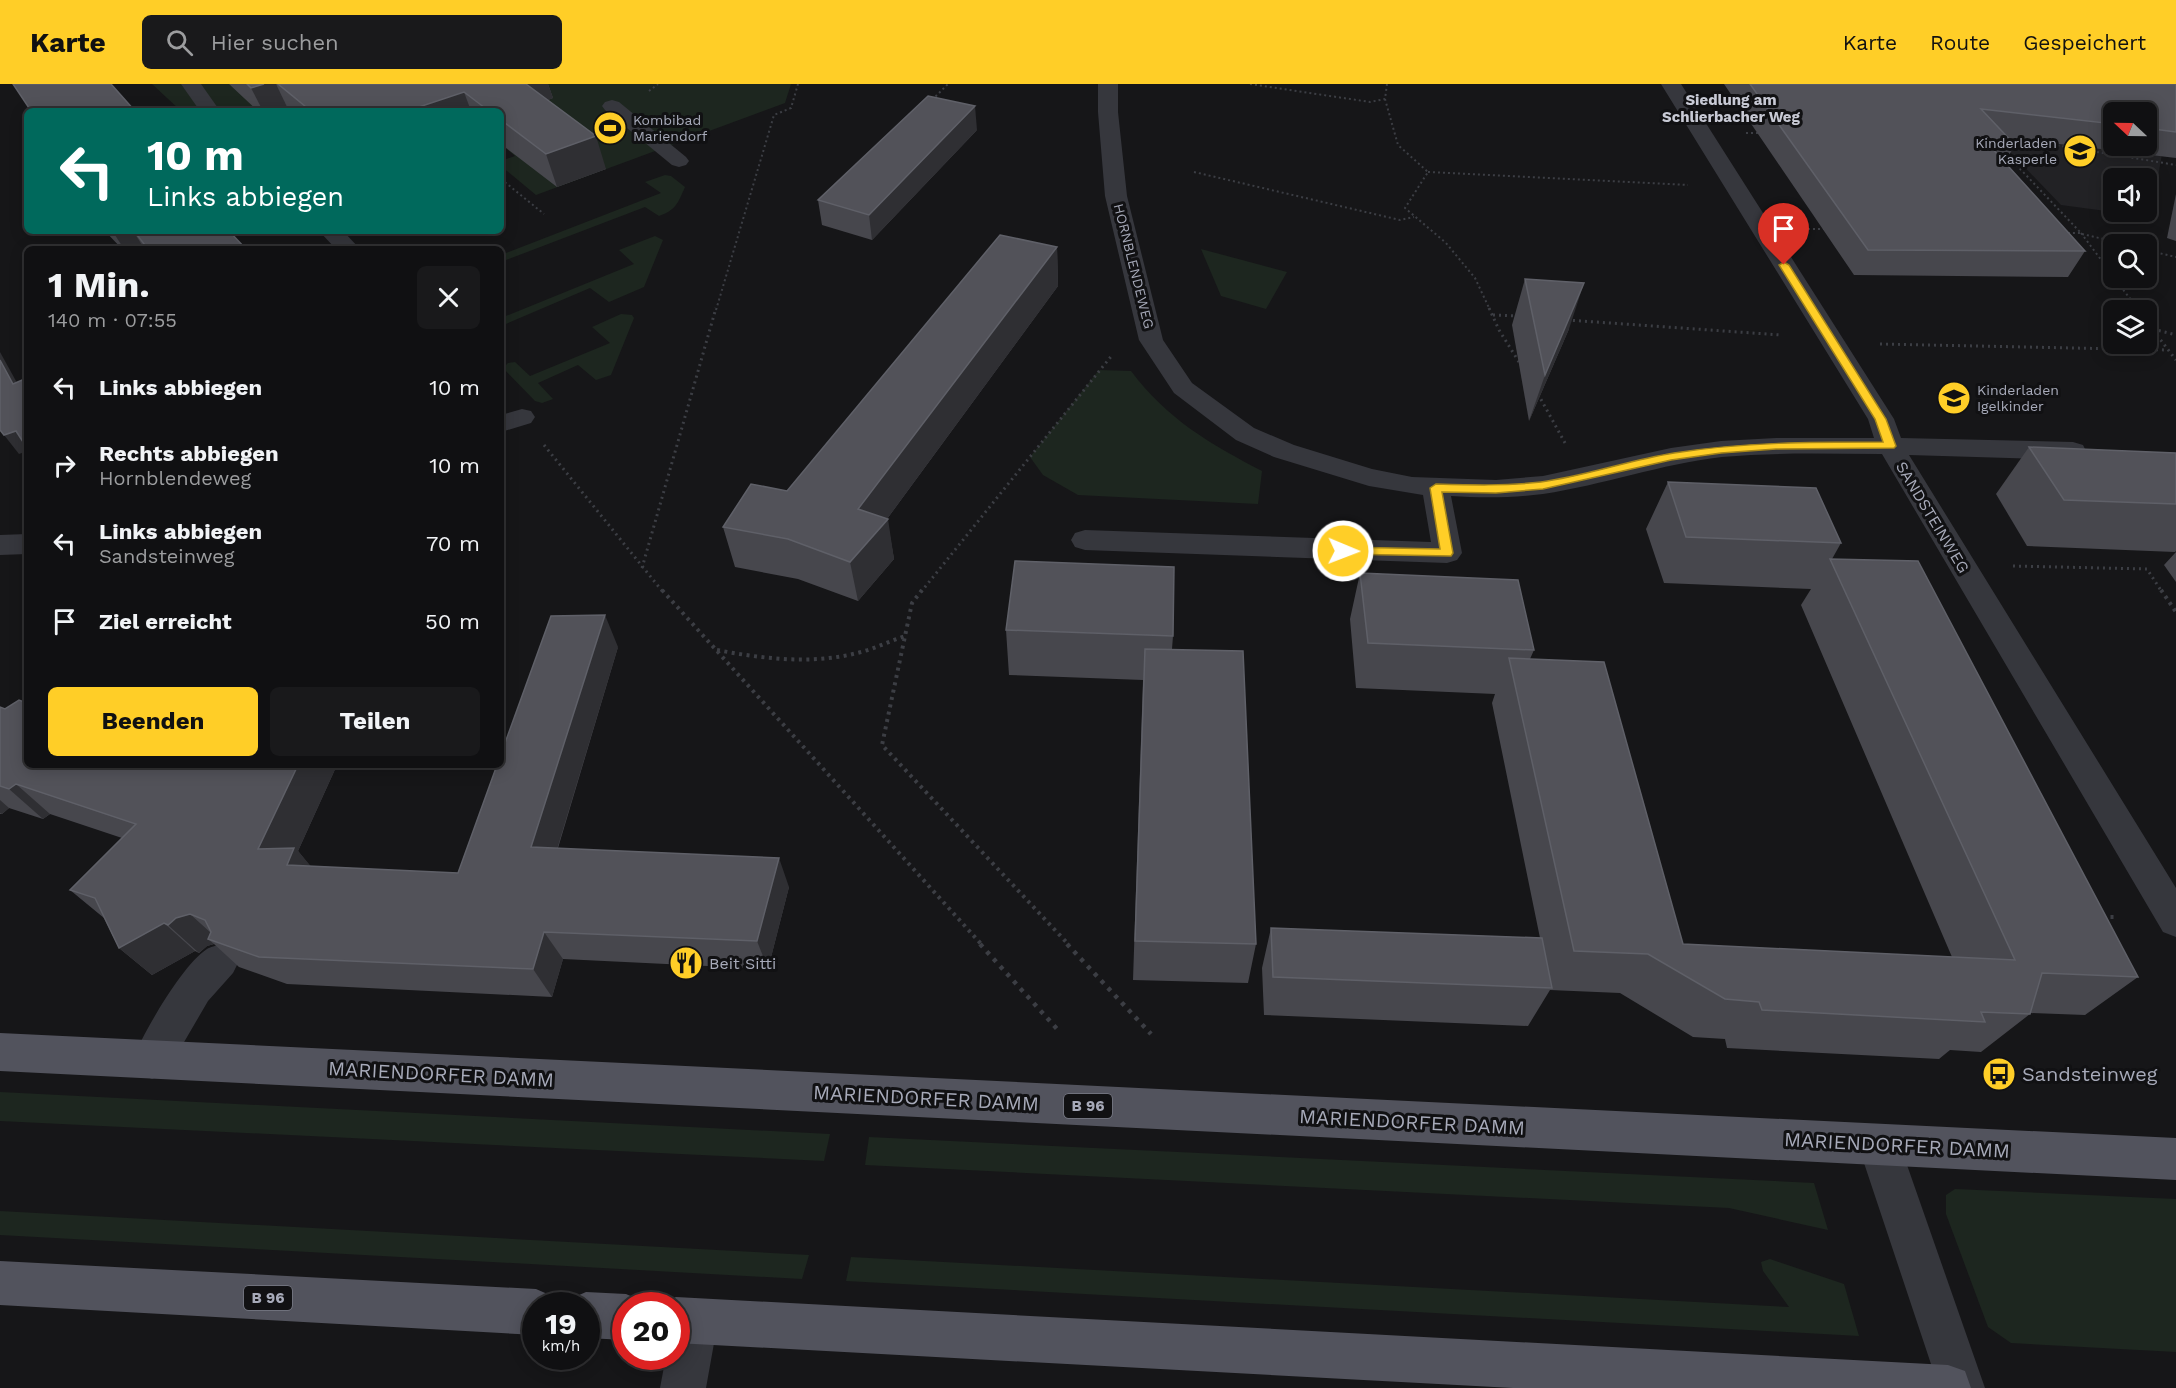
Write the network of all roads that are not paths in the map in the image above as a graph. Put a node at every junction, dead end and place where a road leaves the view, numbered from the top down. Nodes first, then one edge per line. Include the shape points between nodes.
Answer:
1 (191, 84) edge
2 (1108, 84) edge
3 (1671, 84) edge
4 (612, 106) dead end
5 (208, 108) edge
6 (679, 161) dead end
7 (333, 234) edge
8 (346, 246) edge
9 (1890, 446) junction
10 (2100, 453) edge
11 (1436, 488) junction
12 (1085, 540) dead end
13 (24, 544) edge
14 (0, 545) edge
15 (2176, 921) edge
16 (220, 960) edge
17 (0, 1052) edge
18 (152, 1060) junction
19 (1879, 1144) junction
20 (2176, 1159) edge
21 (0, 1283) edge
22 (522, 1311) edge
23 (690, 1320) edge
24 (684, 1370) edge
25 (683, 1388) edge
26 (1948, 1388) edge
27 (1962, 1388) edge

1 - 5 street
2 - 11 street, HORNBLENDEWEG via 1116,196 1152,340 1183,388 1245,434 1284,451 1369,477
3 - 9 street, SANDSTEINWEG via 1881,419
4 - 6 street
7 - 8 street
9 - 10 street, HORNBLENDEWEG
9 - 11 street, HORNBLENDEWEG via 1721,450 1543,485
9 - 15 street, SANDSTEINWEG
11 - 12 street via 1447,553
13 - 14 street
16 - 18 street via 194,989
17 - 18 main road, MARIENDORFER DAMM / B 96
18 - 19 main road, MARIENDORFER DAMM / B 96
19 - 20 main road, MARIENDORFER DAMM / B 96
19 - 27 street
21 - 22 main road, B 96
23 - 26 main road
24 - 25 street

